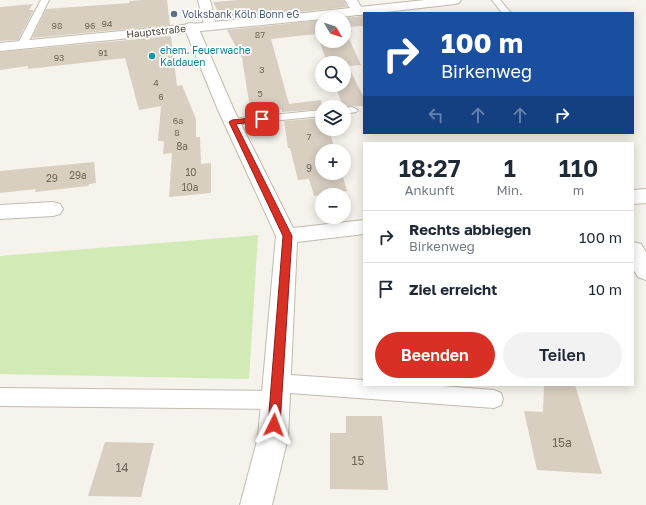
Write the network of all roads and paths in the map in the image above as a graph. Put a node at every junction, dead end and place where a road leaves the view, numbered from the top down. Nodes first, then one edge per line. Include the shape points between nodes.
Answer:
1 (45, 0) edge
2 (204, 0) edge
3 (351, 0) edge
4 (455, 0) edge
5 (496, 0) edge
6 (358, 12) junction
7 (506, 12) edge
8 (200, 26) junction
9 (22, 45) junction
10 (0, 47) edge
11 (315, 114) edge
12 (232, 122) junction
13 (646, 196) edge
14 (634, 197) edge
15 (53, 209) dead end
16 (0, 212) edge
17 (363, 227) edge
18 (287, 236) junction
19 (634, 252) edge
20 (646, 271) edge
21 (276, 392) junction
22 (0, 397) edge
23 (494, 399) dead end
24 (256, 505) edge

1 - 9 lane
2 - 8 street
3 - 6 street
4 - 6 street, Hauptstraße
5 - 7 lane
6 - 8 street, Hauptstraße
8 - 9 street, Hauptstraße
8 - 12 street
9 - 10 street, Hauptstraße
11 - 12 lane
12 - 18 street
13 - 14 street
15 - 16 street
17 - 18 street
18 - 21 street
19 - 20 street
21 - 22 lane via 233,401
21 - 23 lane via 395,390
21 - 24 street via 273,437

